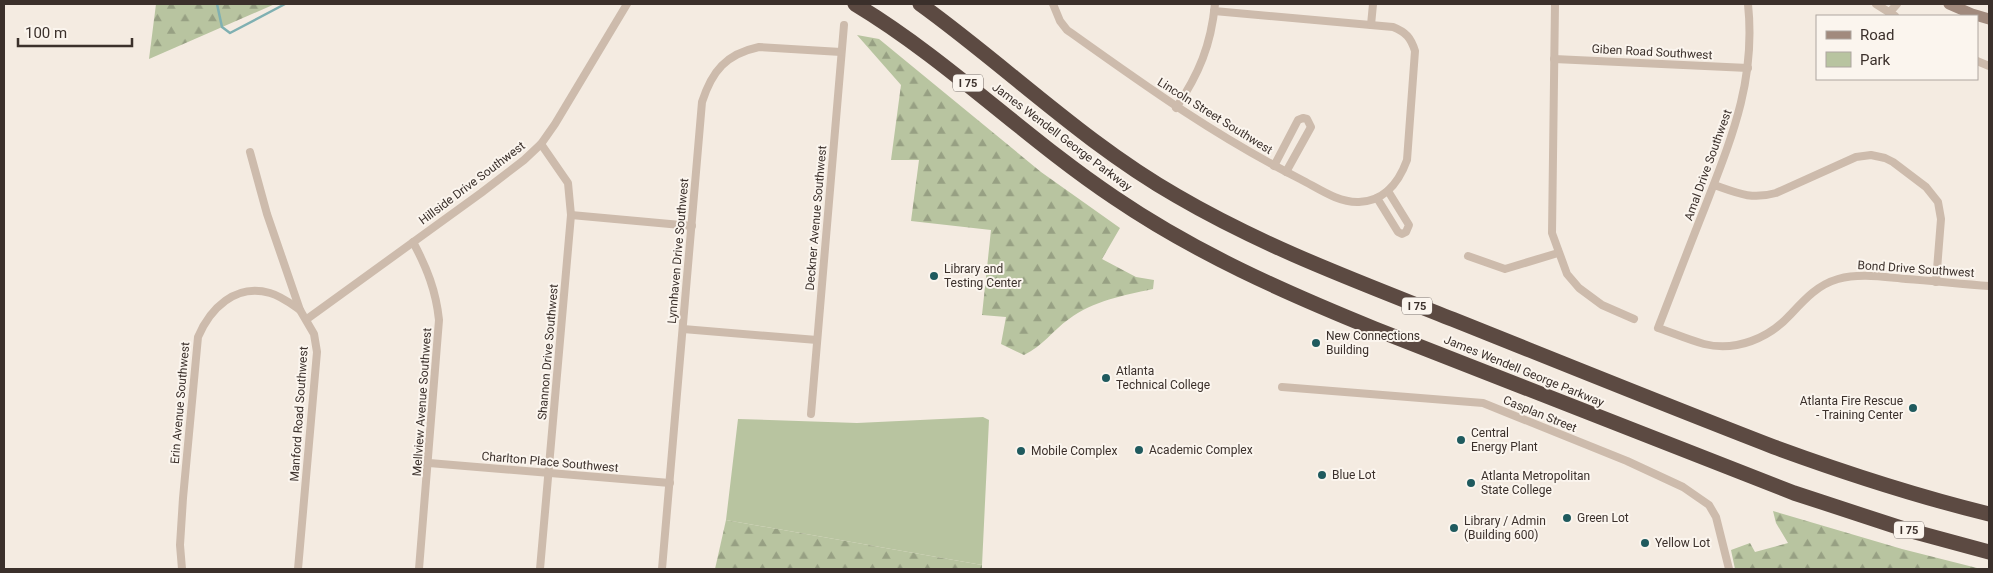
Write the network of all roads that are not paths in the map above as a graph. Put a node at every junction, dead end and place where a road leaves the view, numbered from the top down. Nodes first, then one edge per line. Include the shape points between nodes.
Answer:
1 (627, 4) edge
2 (855, 4) edge
3 (920, 4) edge
4 (1053, 4) edge
5 (1373, 4) edge
6 (1555, 4) edge
7 (1748, 4) edge
8 (1876, 4) edge
9 (1897, 4) edge
10 (1949, 4) edge
11 (1215, 7) edge
12 (1892, 14) edge
13 (1975, 15) edge
14 (844, 25) dead end
15 (1372, 25) junction
16 (841, 52) junction
17 (1554, 59) junction
18 (1748, 68) junction
19 (1176, 108) junction
20 (541, 144) junction
21 (250, 152) dead end
22 (1274, 166) junction
23 (1286, 172) junction
24 (1714, 185) junction
25 (1388, 191) junction
26 (1377, 198) junction
27 (571, 215) junction
28 (692, 226) junction
29 (413, 242) junction
30 (1558, 252) junction
31 (1468, 256) dead end
32 (1936, 282) junction
33 (1989, 286) edge
34 (300, 310) junction
35 (307, 319) junction
36 (1634, 320) dead end
37 (1658, 328) joint
38 (683, 329) junction
39 (817, 340) junction
40 (1282, 387) dead end
41 (811, 414) dead end
42 (429, 463) junction
43 (549, 473) junction
44 (670, 483) junction
45 (1989, 513) edge
46 (1989, 552) edge
47 (182, 569) edge
48 (298, 569) edge
49 (419, 569) edge
50 (540, 569) edge
51 (662, 569) edge
52 (1729, 569) edge

1 - 20 street, Hillside Drive Southwest
2 - 46 highway, James Wendell George Parkway / I 75 via 910,40 1108,194 1231,266 1366,325 1794,493 1904,529
3 - 45 highway, James Wendell George Parkway / I 75 via 1085,134 1175,195 1245,234 1774,447 1843,472
4 - 19 street, Lincoln Street Southwest via 1067,30
5 - 15 street
6 - 17 street
7 - 18 street, Amal Drive Southwest
8 - 12 street
9 - 12 street
10 - 13 main road
11 - 15 street
11 - 19 street via 1202,65
14 - 16 street, Deckner Avenue Southwest
15 - 25 street via 1402,30 1411,39 1415,51 1407,160 1401,176
16 - 28 street, Lynnhaven Drive Southwest via 759,46 736,54 717,70 702,102
16 - 39 street, Deckner Avenue Southwest
17 - 18 street, Giben Road Southwest
17 - 30 street via 1552,232
18 - 24 street, Amal Drive Southwest via 1738,120
19 - 22 street, Lincoln Street Southwest
20 - 27 street, Shannon Drive Southwest via 568,183
20 - 29 street, Hillside Drive Southwest
21 - 34 street, Manford Road Southwest
22 - 23 street, Lincoln Street Southwest
22 - 23 street via 1298,120 1308,119 1311,127
23 - 26 street, Lincoln Street Southwest via 1342,200 1359,202
24 - 32 street via 1744,196 1764,196 1856,157 1871,155 1885,158 1926,187 1938,202 1941,219
24 - 37 street, Amal Drive Southwest
25 - 26 street, Lincoln Street Southwest
25 - 26 street via 1409,225 1406,232 1398,232
27 - 28 street
27 - 43 street, Shannon Drive Southwest
28 - 38 street, Lynnhaven Drive Southwest
29 - 35 street, Hillside Drive Southwest
29 - 42 street, Mellview Avenue Southwest via 427,268 439,320
30 - 31 street via 1504,269
30 - 36 street via 1566,274 1579,288 1602,305
32 - 33 street, Bond Drive Southwest
32 - 37 street, Bond Drive Southwest via 1863,275 1836,279 1810,294 1772,331 1738,345 1705,344
34 - 35 street, Manford Road Southwest
34 - 47 street, Erin Avenue Southwest via 284,299 257,291 228,299 205,321 198,337 183,498
35 - 48 street, Manford Road Southwest via 317,352
38 - 39 street
38 - 44 street, Lynnhaven Drive Southwest
39 - 41 street, Deckner Avenue Southwest
40 - 52 street, Casplan Street via 1483,404 1553,431 1669,479 1704,501 1716,517
42 - 43 street, Charlton Place Southwest
42 - 49 street, Mellview Avenue Southwest
43 - 44 street, Charlton Place Southwest
43 - 50 street, Shannon Drive Southwest
44 - 51 street, Lynnhaven Drive Southwest

